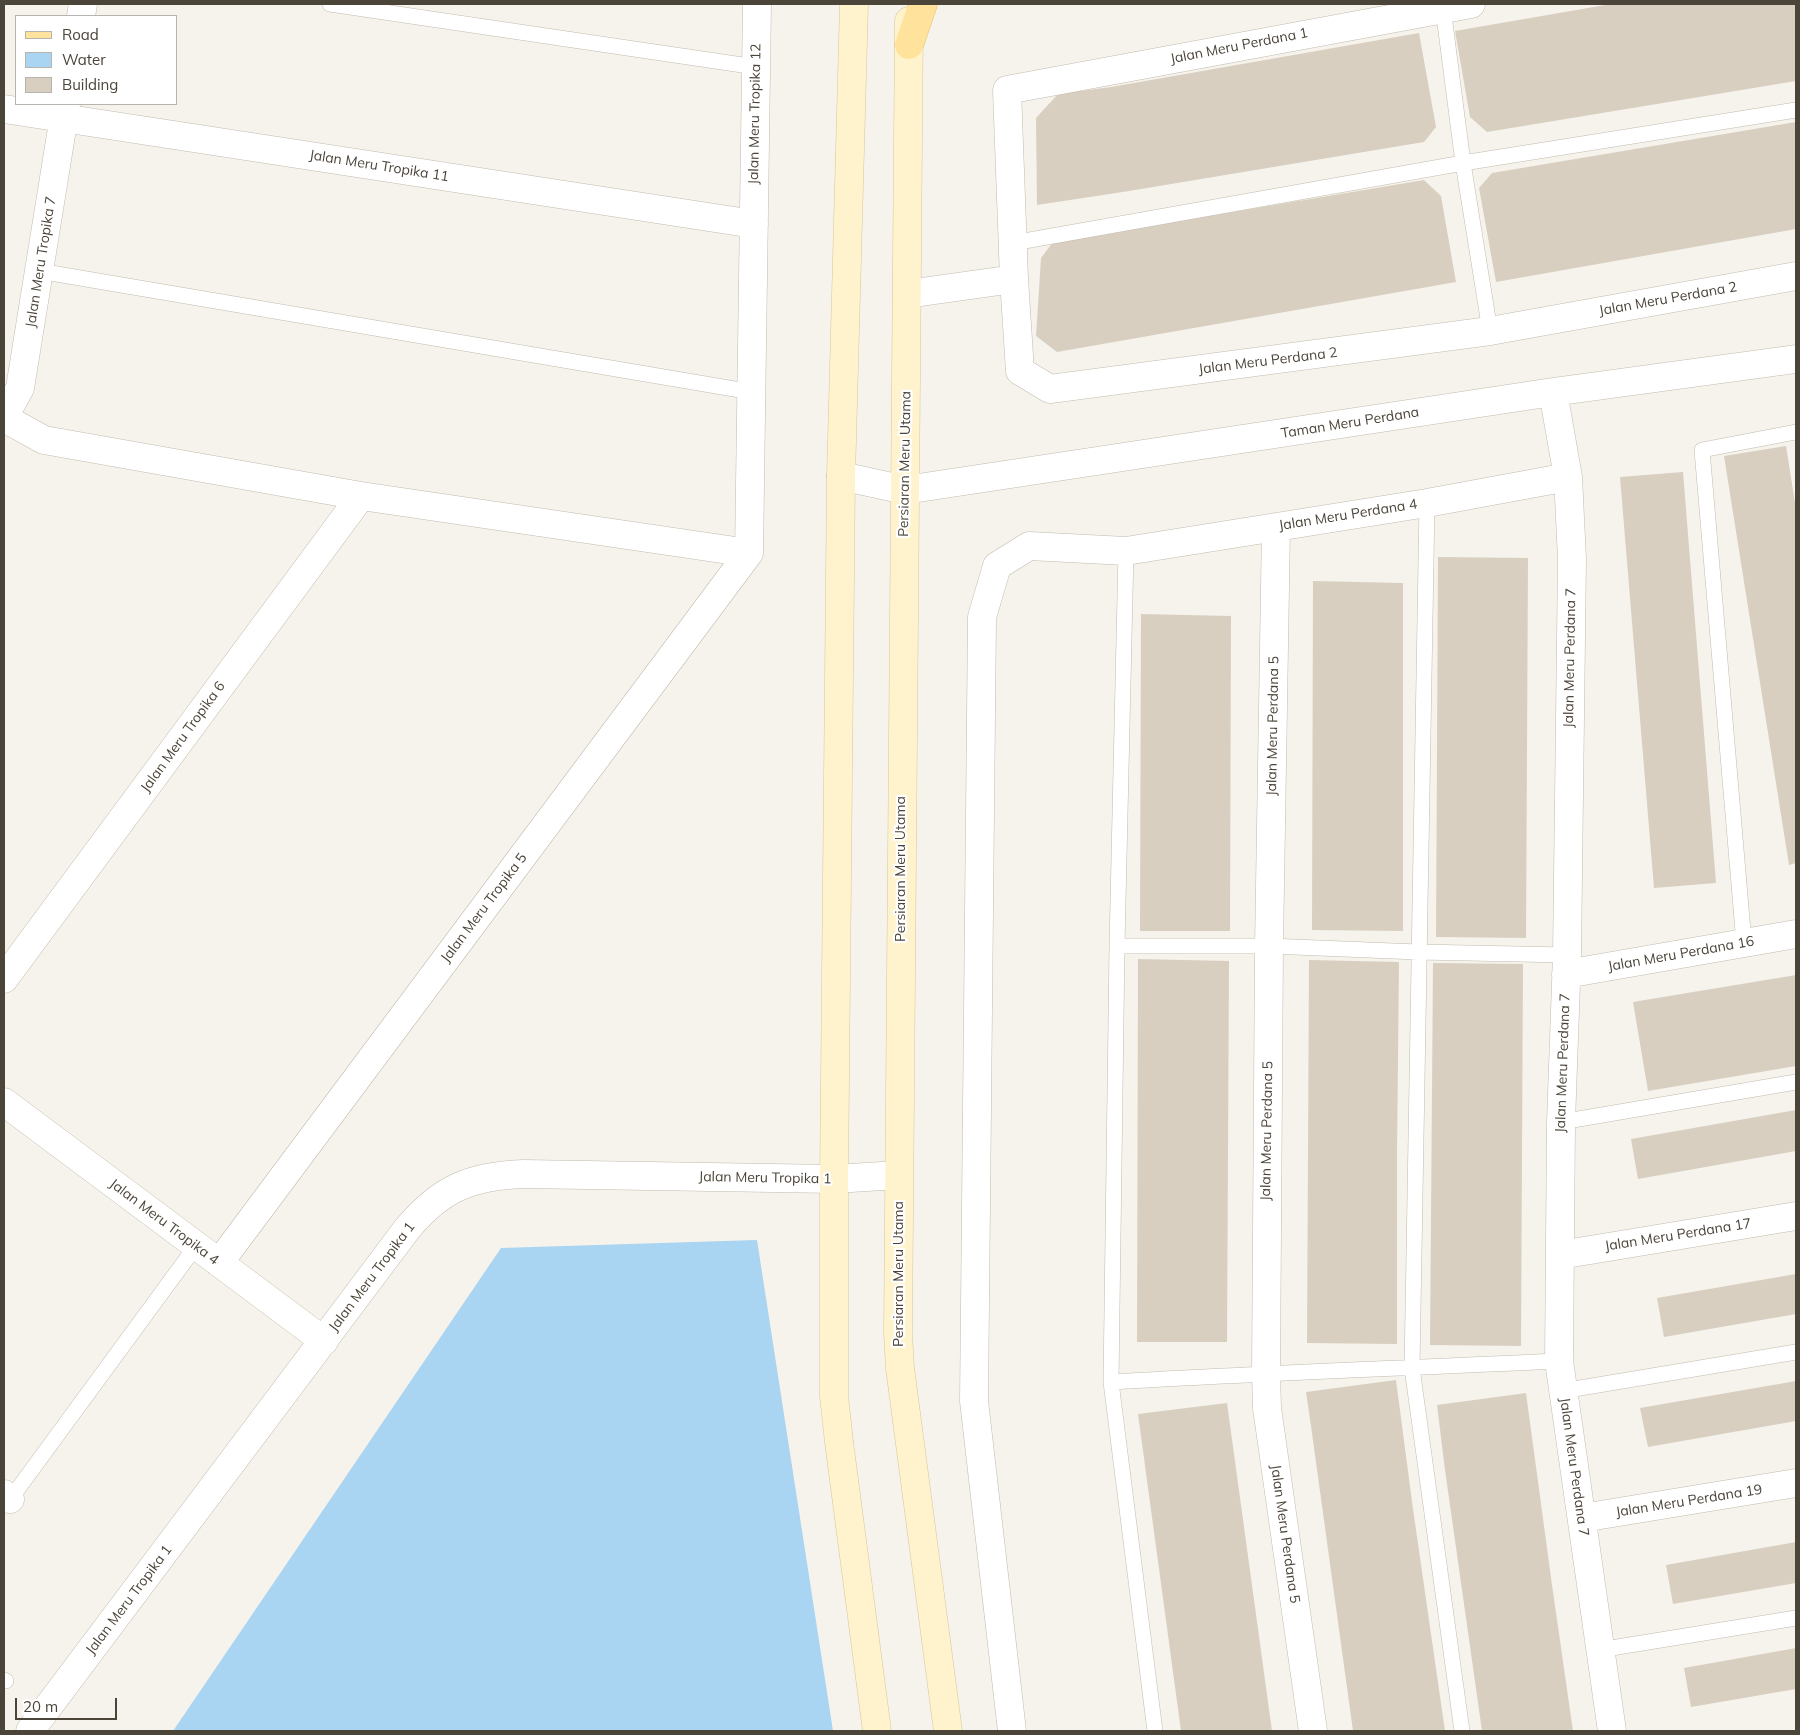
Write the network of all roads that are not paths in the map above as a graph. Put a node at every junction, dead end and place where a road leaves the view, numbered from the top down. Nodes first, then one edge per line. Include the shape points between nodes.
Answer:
1 (330, 4) edge
2 (757, 4) edge
3 (854, 4) edge
4 (909, 4) edge
5 (923, 4) edge
6 (1471, 4) edge
7 (1443, 8) junction
8 (909, 45) junction
9 (756, 67) junction
10 (1007, 90) joint
11 (4, 109) edge
12 (1796, 110) edge
13 (65, 111) edge
14 (1463, 162) junction
15 (754, 224) junction
16 (1013, 243) junction
17 (39, 271) junction
18 (1796, 276) edge
19 (1014, 279) junction
20 (907, 294) junction
21 (1490, 332) junction
22 (1796, 359) edge
23 (752, 392) junction
24 (1553, 392) junction
25 (4, 417) edge
26 (1796, 432) edge
27 (841, 476) junction
28 (1568, 477) junction
29 (905, 490) junction
30 (362, 496) junction
31 (1426, 503) junction
32 (1276, 527) junction
33 (1126, 551) junction
34 (749, 553) junction
35 (1796, 934) edge
36 (1744, 943) junction
37 (1117, 946) junction
38 (1269, 946) junction
39 (1418, 952) junction
40 (1566, 964) junction
41 (4, 979) edge
42 (1796, 1082) edge
43 (4, 1102) edge
44 (1561, 1122) junction
45 (899, 1175) junction
46 (834, 1179) junction
47 (1796, 1216) edge
48 (196, 1246) junction
49 (1560, 1255) junction
50 (219, 1263) junction
51 (324, 1341) junction
52 (1796, 1352) edge
53 (1559, 1361) junction
54 (1412, 1368) junction
55 (1266, 1373) junction
56 (1111, 1382) junction
57 (1562, 1391) junction
58 (1796, 1483) edge
59 (6, 1500) edge
60 (1582, 1518) junction
61 (1796, 1618) edge
62 (1599, 1650) junction
63 (30, 1731) edge
64 (877, 1731) edge
65 (948, 1731) edge
66 (1012, 1731) edge
67 (1155, 1731) edge
68 (1313, 1731) edge
69 (1462, 1731) edge
70 (1612, 1731) edge

1 - 9 lane
2 - 9 street, Jalan Meru Tropika 12
3 - 27 main road
4 - 8 main road, Persiaran Meru Utama
5 - 8 main road
6 - 7 street, Jalan Meru Perdana 1
7 - 10 street, Jalan Meru Perdana 1
7 - 14 lane
8 - 20 main road, Persiaran Meru Utama
9 - 15 street, Jalan Meru Tropika 12
10 - 16 street, Jalan Meru Perdana 2
11 - 13 street, Jalan Meru Tropika 11
12 - 14 lane
13 - 15 street, Jalan Meru Tropika 11
13 - 17 street, Jalan Meru Tropika 7
14 - 16 lane
14 - 21 lane
15 - 23 street, Jalan Meru Tropika 12
16 - 19 street, Jalan Meru Perdana 2
17 - 23 lane
17 - 25 street, Jalan Meru Tropika 7 via 20,388
18 - 21 street, Jalan Meru Perdana 2
19 - 20 street
19 - 21 street, Jalan Meru Perdana 2 via 1020,371 1050,389
20 - 29 main road, Persiaran Meru Utama
22 - 24 street, Taman Meru Perdana
23 - 34 street, Jalan Meru Tropika 12
24 - 28 street, Jalan Meru Perdana 7
24 - 29 street, Taman Meru Perdana
25 - 30 street via 44,440
26 - 36 lane via 1702,450
27 - 29 street
27 - 46 main road
28 - 31 street, Jalan Meru Perdana 4
28 - 40 street, Jalan Meru Perdana 7 via 1572,559
29 - 45 main road, Persiaran Meru Utama
30 - 34 street
30 - 41 street, Jalan Meru Tropika 6
31 - 32 street, Jalan Meru Perdana 4
31 - 39 lane
32 - 33 street, Jalan Meru Perdana 4
32 - 38 street, Jalan Meru Perdana 5
33 - 37 lane
33 - 66 street, Jalan Meru Perdana 4 via 1029,546 997,566 982,617 974,1401
34 - 50 street, Jalan Meru Tropika 5
35 - 36 street, Jalan Meru Perdana 16
36 - 40 street, Jalan Meru Perdana 16
37 - 38 lane
37 - 56 lane
38 - 39 lane
38 - 55 street, Jalan Meru Perdana 5
39 - 40 lane
39 - 54 lane
40 - 44 street, Jalan Meru Perdana 7
42 - 44 lane
43 - 48 street, Jalan Meru Tropika 4
44 - 49 street, Jalan Meru Perdana 7
45 - 46 street, Jalan Meru Tropika 1
45 - 65 main road, Persiaran Meru Utama via 900,1368
46 - 51 street, Jalan Meru Tropika 1 via 524,1174 478,1179 458,1187 422,1211
46 - 64 main road via 834,1396
47 - 49 street, Jalan Meru Perdana 17
48 - 50 street, Jalan Meru Tropika 4
48 - 59 lane
49 - 53 street, Jalan Meru Perdana 7
50 - 51 street, Jalan Meru Tropika 4
51 - 63 street, Jalan Meru Tropika 1
52 - 57 lane
53 - 54 lane
53 - 57 street, Jalan Meru Perdana 7
54 - 55 lane
54 - 69 lane
55 - 56 lane
55 - 68 street, Jalan Meru Perdana 5 via 1267,1408
56 - 67 lane
57 - 60 street, Jalan Meru Perdana 7
58 - 60 street, Jalan Meru Perdana 19
60 - 62 street, Jalan Meru Perdana 7
61 - 62 lane
62 - 70 street, Jalan Meru Perdana 7

